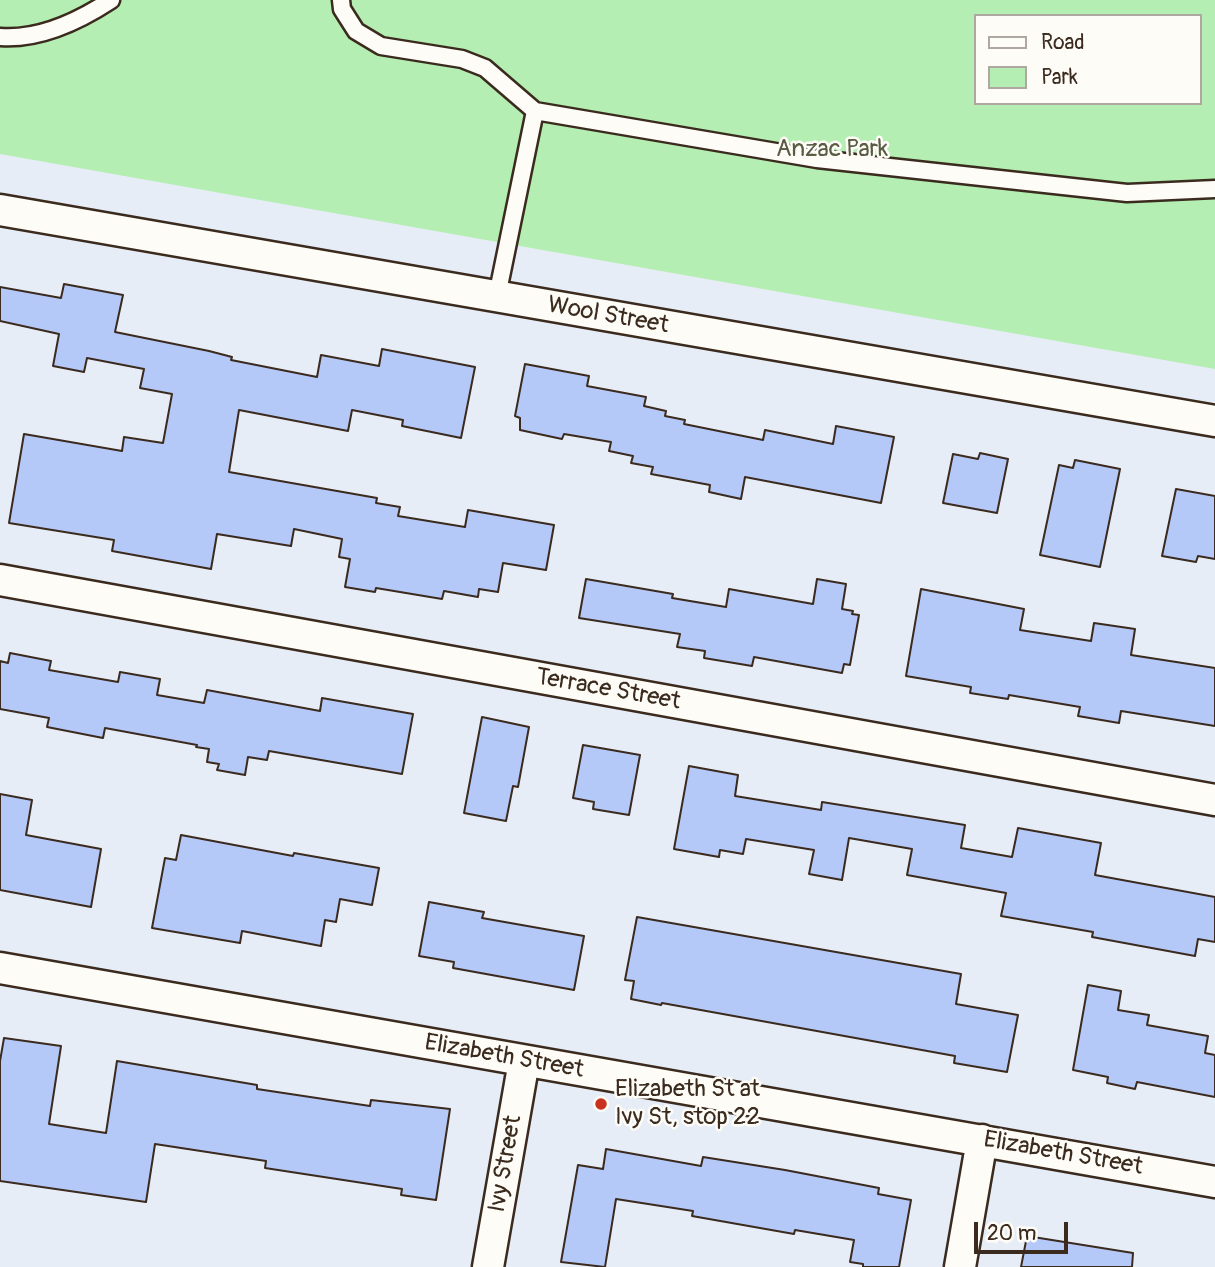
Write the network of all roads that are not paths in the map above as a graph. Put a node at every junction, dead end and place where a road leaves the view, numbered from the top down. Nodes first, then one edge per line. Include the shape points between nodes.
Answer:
1 (111, 0) edge
2 (341, 0) edge
3 (0, 37) edge
4 (535, 111) junction
5 (1215, 189) edge
6 (0, 210) edge
7 (497, 296) junction
8 (1215, 421) edge
9 (0, 580) edge
10 (1215, 800) edge
11 (0, 968) edge
12 (524, 1061) junction
13 (982, 1140) junction
14 (1215, 1182) edge
15 (488, 1267) edge
16 (960, 1267) edge

1 - 3 lane via 52,30
2 - 4 lane via 356,31 381,46 462,59 485,68
4 - 5 lane via 817,159 1127,193
4 - 7 lane
6 - 7 street, Wool Street
7 - 8 street, Wool Street
9 - 10 street, Terrace Street
11 - 12 street, Elizabeth Street
12 - 13 street, Elizabeth Street
12 - 15 street, Ivy Street
13 - 14 street, Elizabeth Street
13 - 16 street

